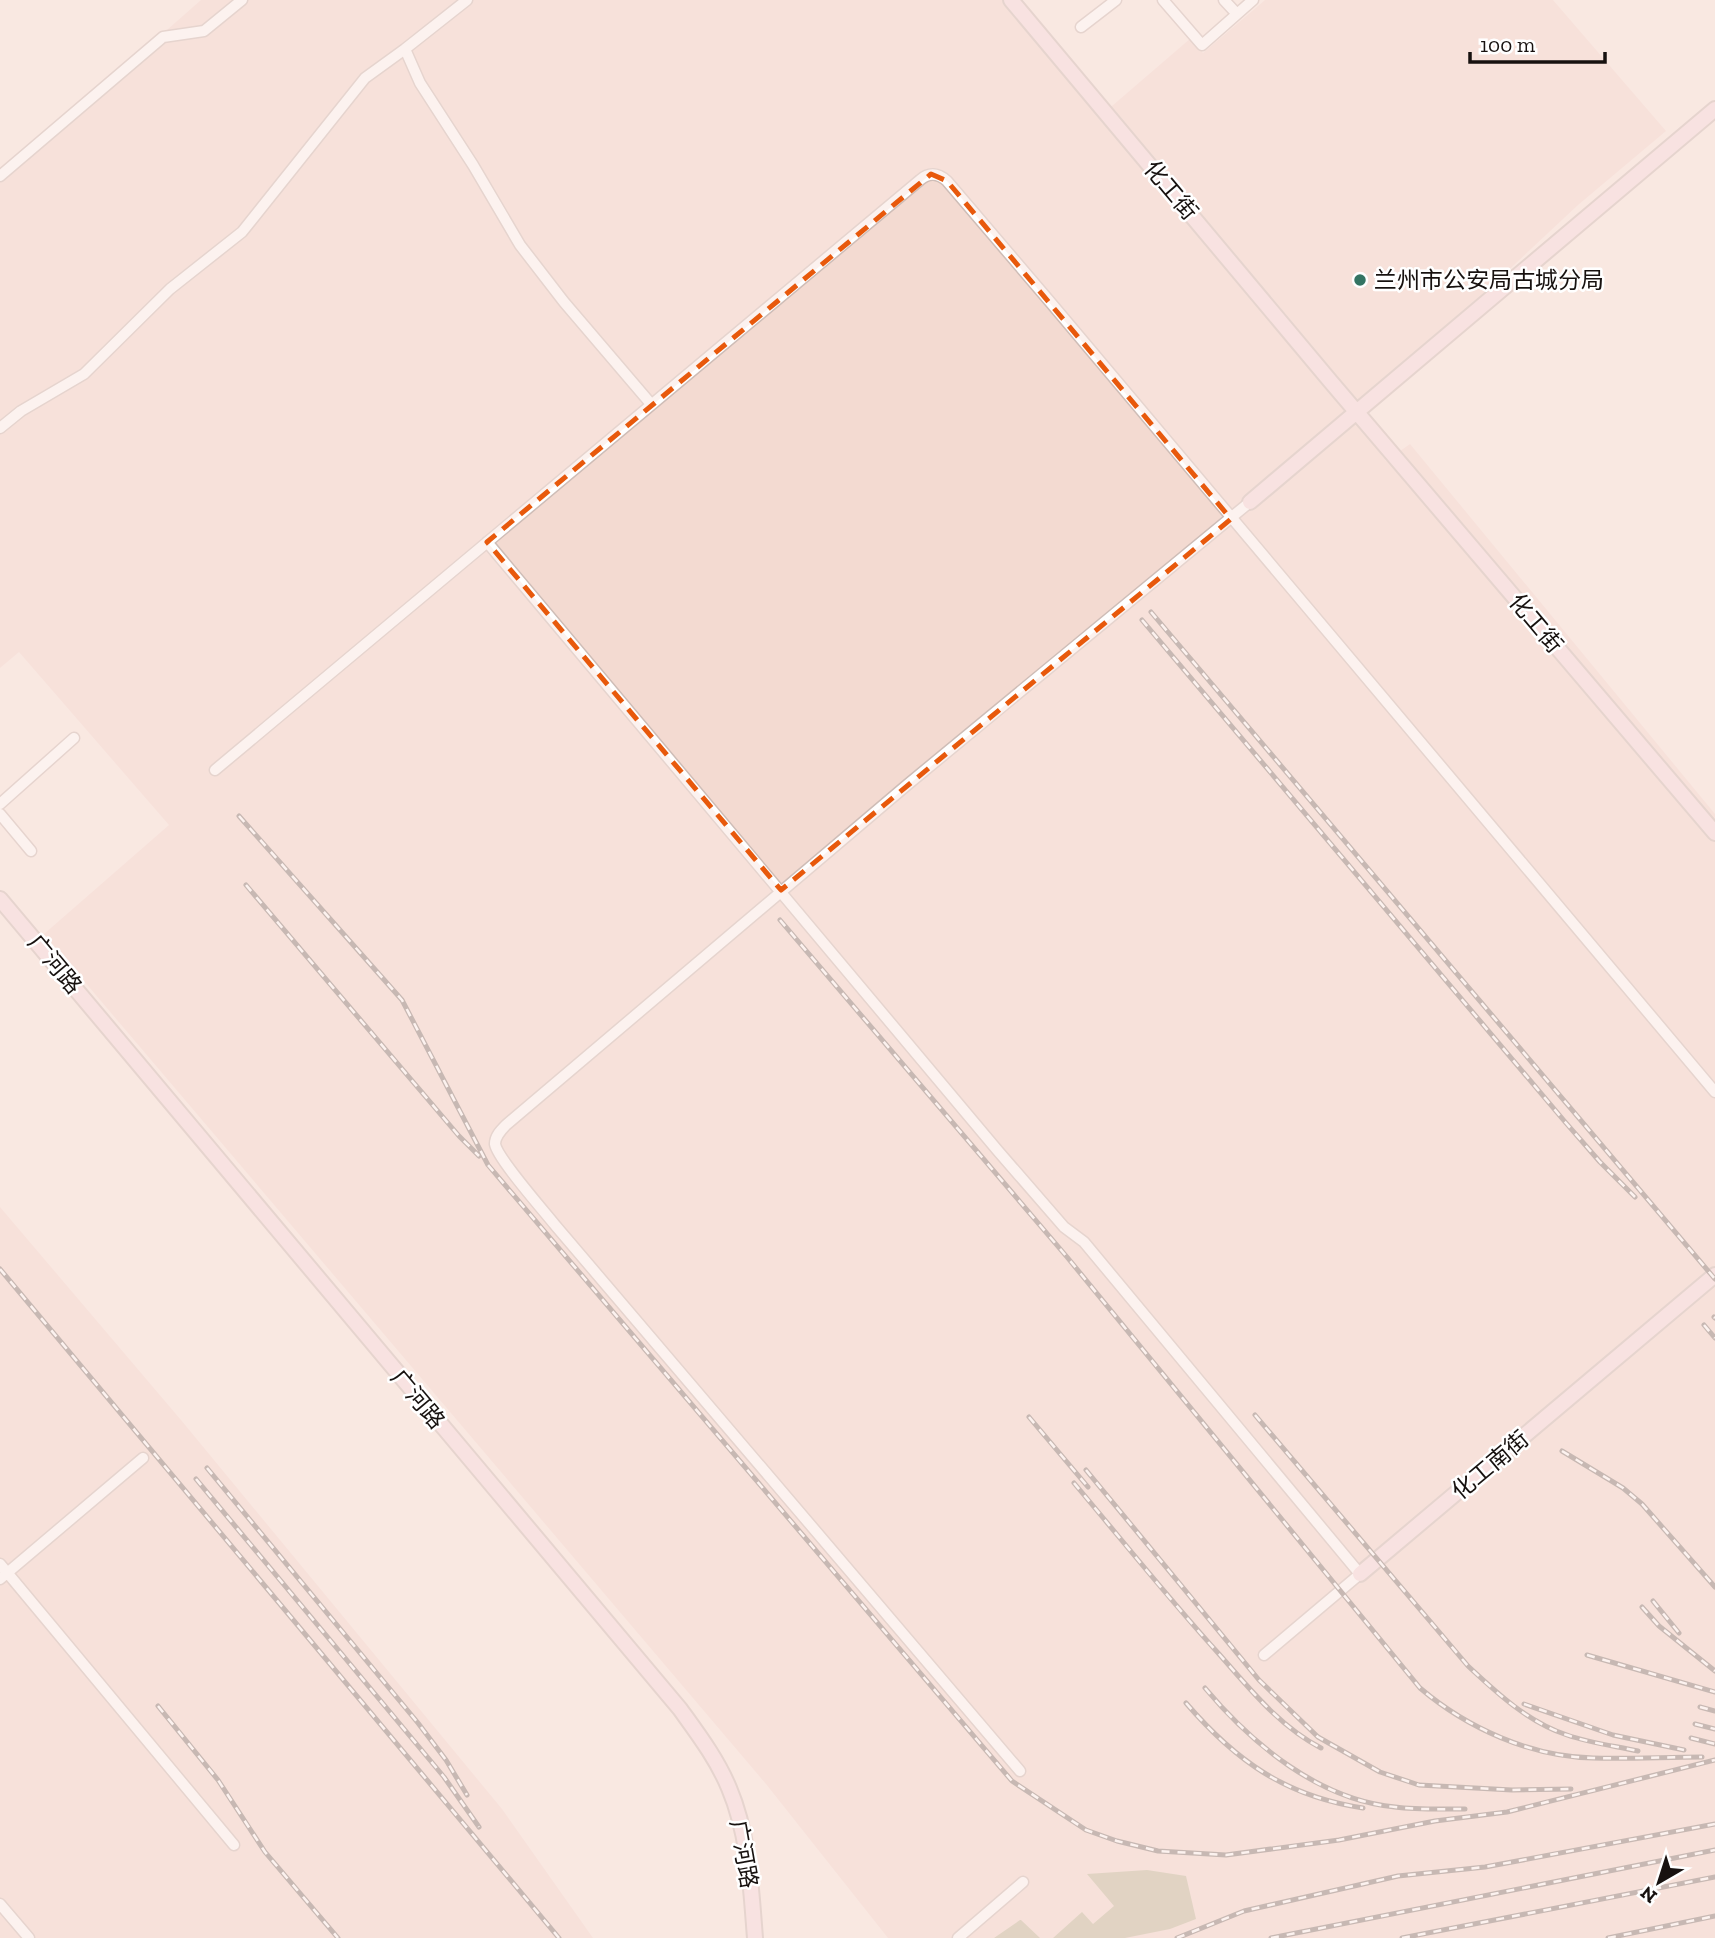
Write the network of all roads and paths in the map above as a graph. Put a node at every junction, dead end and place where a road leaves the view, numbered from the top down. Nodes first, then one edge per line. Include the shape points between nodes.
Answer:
1 (242, 0) edge
2 (467, 0) edge
3 (1011, 0) edge
4 (1116, 0) edge
5 (1163, 0) edge
6 (1224, 0) edge
7 (1253, 0) edge
8 (1237, 14) junction
9 (1081, 27) dead end
10 (405, 50) junction
11 (1715, 109) edge
12 (0, 176) edge
13 (651, 404) junction
14 (1357, 412) junction
15 (0, 428) edge
16 (1250, 502) joint
17 (1231, 519) junction
18 (487, 542) junction
19 (74, 738) dead end
20 (215, 770) dead end
21 (0, 804) edge
22 (0, 814) edge
23 (1715, 833) edge
24 (31, 851) dead end
25 (781, 890) junction
26 (0, 899) edge
27 (1715, 1092) edge
28 (1715, 1275) edge
29 (143, 1458) dead end
30 (0, 1564) edge
31 (1360, 1574) junction
32 (4, 1576) edge
33 (1264, 1655) dead end
34 (1020, 1771) dead end
35 (234, 1845) dead end
36 (1023, 1882) dead end
37 (0, 1904) edge
38 (29, 1938) edge
39 (755, 1938) edge
40 (958, 1938) edge

1 - 12 street via 204,31 163,37
2 - 10 street
3 - 14 street, 化工街
4 - 9 street
5 - 8 street via 1202,45
6 - 8 street
7 - 8 street
10 - 13 street via 420,83 520,245
10 - 15 street via 365,78 242,232 170,289 84,374
11 - 14 street
13 - 17 street via 920,180 937,175 956,191
13 - 18 street
14 - 16 street
14 - 23 street, 化工街
16 - 17 street
17 - 25 street
17 - 27 street
18 - 20 street
18 - 25 street
19 - 21 street
22 - 24 street
25 - 31 street via 998,1151 1064,1227 1084,1242
25 - 34 street via 506,1125 495,1143 555,1225
26 - 39 street, 广河路 via 680,1709 729,1789 744,1839
28 - 31 street, 化工南街
29 - 32 street
30 - 32 street
31 - 33 street, 化工南街
32 - 35 street
36 - 40 street
37 - 38 street

